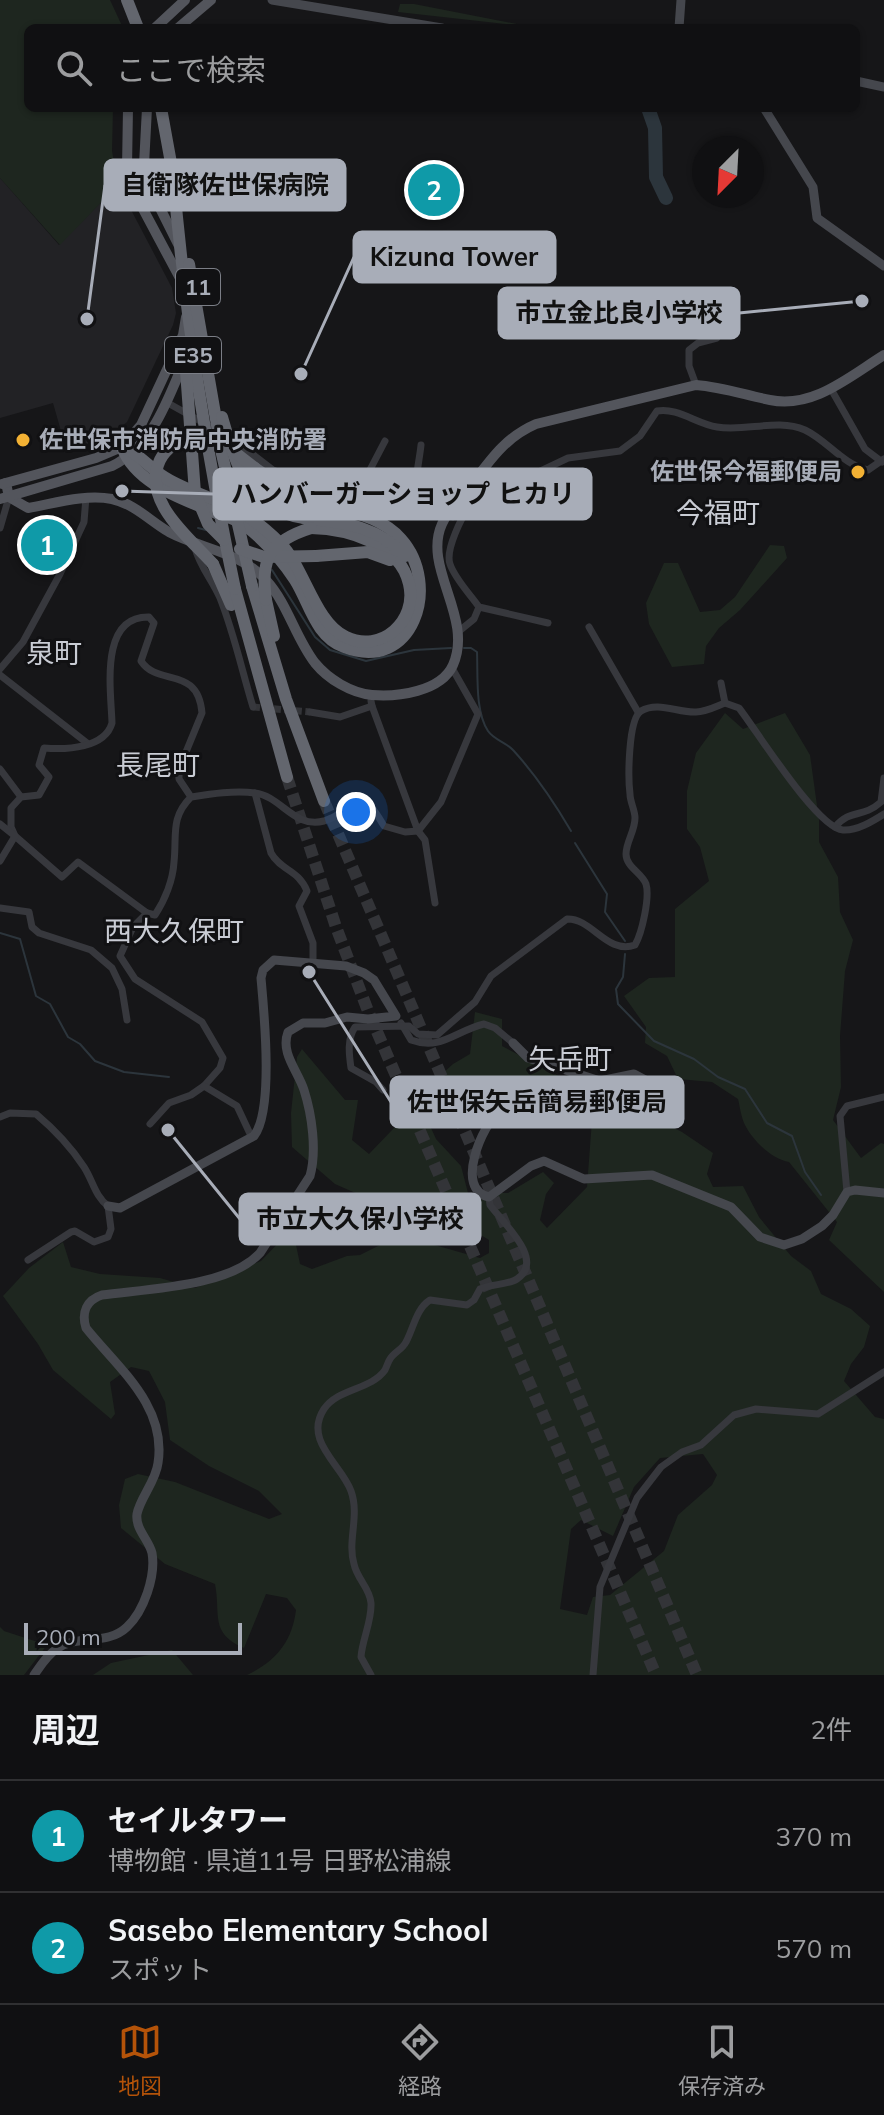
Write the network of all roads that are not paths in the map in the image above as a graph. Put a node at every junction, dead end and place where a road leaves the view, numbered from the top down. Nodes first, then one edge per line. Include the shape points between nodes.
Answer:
1 (127, 0) edge
2 (185, 0) edge
3 (211, 0) edge
4 (272, 0) edge
5 (681, 0) edge
6 (136, 24) edge
7 (159, 24) edge
8 (183, 24) edge
9 (418, 24) edge
10 (679, 24) edge
11 (860, 82) edge
12 (884, 87) edge
13 (128, 112) edge
14 (147, 112) edge
15 (162, 112) edge
16 (766, 112) edge
17 (173, 174) junction
18 (179, 241) junction
19 (884, 266) edge
20 (193, 285) junction
21 (720, 294) dead end
22 (884, 355) edge
23 (696, 385) junction
24 (831, 389) junction
25 (166, 402) junction
26 (385, 441) dead end
27 (421, 445) dead end
28 (122, 447) junction
29 (131, 456) junction
30 (883, 461) edge
31 (3, 484) edge
32 (86, 497) junction
33 (4, 498) edge
34 (457, 517) junction
35 (307, 523) junction
36 (0, 528) edge
37 (194, 544) junction
38 (397, 563) junction
39 (416, 567) junction
40 (479, 607) junction
41 (548, 623) dead end
42 (589, 627) dead end
43 (458, 632) junction
44 (452, 668) junction
45 (0, 672) edge
46 (721, 683) dead end
47 (371, 700) junction
48 (725, 703) junction
49 (253, 707) dead end
50 (310, 712) tunnel mouth
51 (638, 712) junction
52 (270, 722) junction
53 (87, 743) junction
54 (0, 769) edge
55 (314, 775) junction
56 (287, 777) tunnel mouth
57 (884, 778) edge
58 (255, 793) junction
59 (21, 797) junction
60 (191, 797) junction
61 (324, 801) tunnel mouth
62 (884, 814) edge
63 (0, 824) edge
64 (835, 827) junction
65 (418, 831) junction
66 (15, 836) junction
67 (0, 861) edge
68 (435, 903) dead end
69 (0, 908) edge
70 (147, 913) junction
71 (313, 963) junction
72 (127, 1020) dead end
73 (399, 1021) junction
74 (513, 1043) joint
75 (204, 1086) junction
76 (383, 1090) dead end
77 (884, 1097) edge
78 (0, 1117) edge
79 (150, 1124) dead end
80 (252, 1138) junction
81 (847, 1192) junction
82 (884, 1193) edge
83 (489, 1197) junction
84 (108, 1206) junction
85 (28, 1260) dead end
86 (884, 1372) edge
87 (34, 1675) edge
88 (371, 1675) edge
89 (593, 1675) edge

1 - 6 highway
2 - 7 main road
3 - 8 main road
4 - 9 street
5 - 10 street
11 - 12 street
13 - 28 main road, 11 via 127,168 135,194 184,285 187,315 183,335 141,425
14 - 25 main road, 11 via 148,184 199,290 193,339
15 - 17 highway, E35
16 - 19 street via 813,187 817,218
17 - 18 highway, E35, bridge
17 - 20 highway, E35, bridge
18 - 38 highway, bridge via 192,471 200,509 217,535 248,554 285,559 368,552
18 - 52 highway, E35, bridge via 223,534
20 - 35 highway, bridge via 236,461 256,496 272,509
20 - 55 highway, E35, bridge via 238,532 286,699
21 - 23 street via 717,338 689,350
22 - 24 main road
23 - 24 main road via 787,402
23 - 43 main road via 536,424 517,432 498,450 442,524 441,571
24 - 30 street via 865,449
25 - 26 street via 235,441 273,470 331,495 356,491
25 - 29 main road, 11 via 151,434
27 - 34 street, bridge via 418,497 426,507
28 - 29 highway
28 - 31 main road
29 - 33 main road
29 - 38 highway via 262,527 298,567 329,624 347,638 381,639 406,618 411,593 408,577
29 - 39 highway via 169,493 244,524 290,573 323,631 343,647 371,652 406,635 421,604
30 - 34 street via 868,470 858,468 792,426 716,427 665,409 620,451 558,462 471,504
31 - 33 main road
32 - 33 main road via 28,508
32 - 37 main road via 121,501
32 - 45 street via 84,522 60,574
33 - 36 street
34 - 40 street via 448,559
35 - 38 highway via 367,540
35 - 39 highway via 352,524 372,531
35 - 55 highway, bridge via 275,545 264,570 279,655
37 - 47 main road via 257,570 320,669
37 - 49 street via 221,601
39 - 52 highway, bridge via 401,539 384,525 272,480 219,442 193,437 162,455 155,490 161,505 213,564 226,588
40 - 41 street
40 - 43 street
42 - 51 street
43 - 44 main road
44 - 47 main road via 430,687
44 - 65 street via 478,714 441,802
45 - 53 street
46 - 48 street
47 - 50 street via 340,717
47 - 65 street
48 - 51 street via 694,713 651,707
48 - 64 street via 739,708 809,804
51 - 73 street via 630,735 634,834 626,852 646,884 646,904 635,945 606,941 567,919 491,976 475,1002 437,1035 418,1034
52 - 56 highway, E35
53 - 59 street via 44,748 39,765 49,777 47,785 39,795
53 - 60 street via 101,740 112,723 110,661 117,637 129,621 149,617 154,629 141,661 146,668 185,681 201,703 202,713 179,769
54 - 59 street
55 - 61 highway, E35
57 - 64 street via 881,802 870,812 844,817
58 - 60 street
58 - 65 street via 296,818 317,823 342,813 348,802 365,801 384,826
58 - 71 street via 275,862 296,873 307,891 299,906 313,943
59 - 66 street via 11,808
60 - 70 street via 177,814 174,864 164,902 155,915
62 - 64 street via 858,827
63 - 66 street
65 - 68 street via 425,840
66 - 67 street
66 - 70 street via 62,877 78,862
69 - 72 street via 29,912 39,933 91,950 112,968
70 - 75 street via 133,927 120,956 135,979 202,1022 210,1034 223,1058
71 - 73 street via 364,973
71 - 80 street via 274,960 263,970 266,1074 263,1118
73 - 74 street via 411,1040 424,1045 484,1024
73 - 76 street via 353,1029 351,1068
73 - 87 street via 347,1017 303,1023 288,1032 285,1045 305,1093 314,1164 252,1261 186,1284 102,1295 87,1306 86,1328 156,1420 158,1465 137,1514 152,1551 152,1571 143,1603 129,1626 112,1638 60,1646
74 - 83 street via 528,1058 600,1081 634,1074 658,1092 659,1103 624,1108 556,1092 508,1104 484,1133 473,1164 473,1187
75 - 79 street via 169,1103
75 - 80 street via 237,1106
77 - 81 street via 847,1106 840,1116
78 - 84 street via 36,1114 68,1144
80 - 84 street via 120,1208
81 - 82 street
81 - 83 street via 822,1226 784,1245 760,1237 731,1207 652,1175 584,1179 544,1161
83 - 88 street via 523,1247 526,1270 517,1280 480,1289 467,1305 430,1300 423,1305 386,1369 332,1401 320,1421 324,1450 352,1492 354,1564 371,1602 361,1657
84 - 85 street via 108,1237 94,1242 71,1232
86 - 89 street via 818,1414 756,1409 734,1415 701,1445 661,1467 637,1498 600,1587

